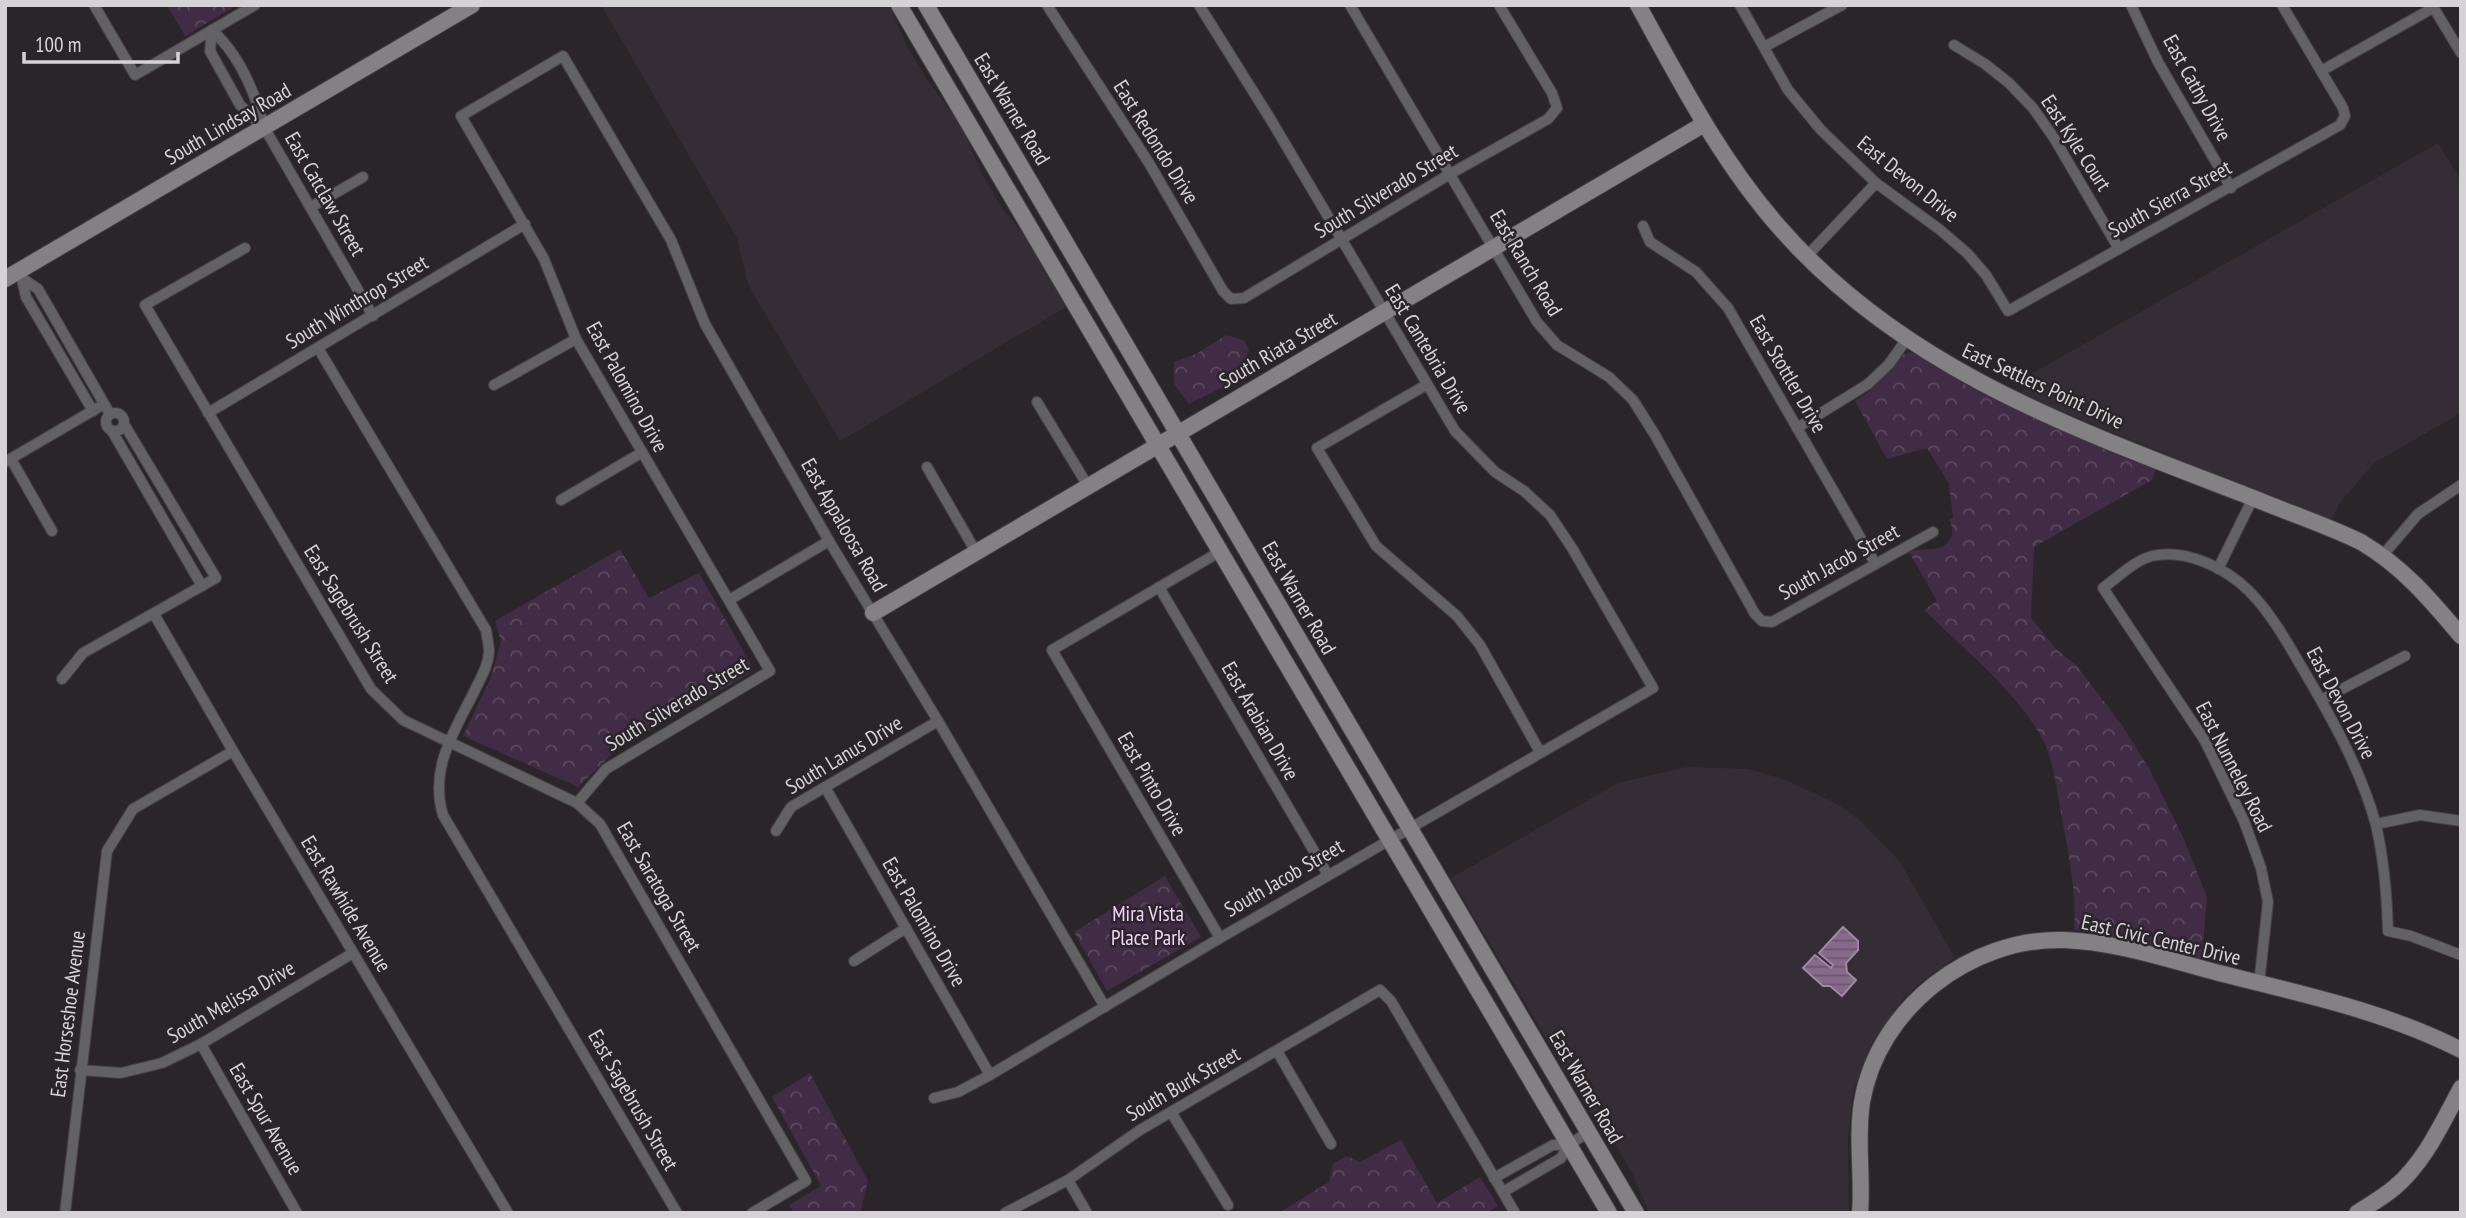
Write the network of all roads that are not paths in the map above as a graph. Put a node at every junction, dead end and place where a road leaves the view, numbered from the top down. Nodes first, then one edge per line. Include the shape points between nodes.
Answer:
1 (94, 5) edge
2 (255, 5) edge
3 (472, 5) edge
4 (899, 5) edge
5 (926, 5) edge
6 (1047, 5) edge
7 (1199, 5) edge
8 (1350, 5) edge
9 (1499, 5) edge
10 (1638, 5) edge
11 (1740, 5) edge
12 (1842, 5) edge
13 (2131, 5) edge
14 (2282, 5) edge
15 (2432, 7) edge
16 (212, 30) junction
17 (1954, 45) dead end
18 (1763, 47) junction
19 (2461, 53) edge
20 (563, 56) joint
21 (2321, 71) junction
22 (969, 79) junction
23 (949, 90) junction
24 (1704, 124) junction
25 (264, 127) junction
26 (1450, 174) junction
27 (363, 177) dead end
28 (1876, 183) junction
29 (2231, 188) junction
30 (311, 207) junction
31 (525, 224) junction
32 (1643, 226) dead end
33 (1342, 241) junction
34 (245, 248) dead end
35 (1494, 248) junction
36 (2119, 249) junction
37 (1806, 257) junction
38 (15, 276) edge
39 (1231, 299) joint
40 (2008, 311) joint
41 (1384, 313) junction
42 (373, 316) junction
43 (576, 339) junction
44 (1906, 340) junction
45 (318, 348) junction
46 (494, 385) dead end
47 (1426, 385) junction
48 (1037, 402) dead end
49 (108, 409) junction
50 (93, 411) junction
51 (208, 413) junction
52 (124, 424) junction
53 (1797, 428) junction
54 (112, 431) junction
55 (1178, 433) junction
56 (1159, 445) junction
57 (641, 453) junction
58 (8, 461) edge
59 (927, 467) dead end
60 (155, 473) junction
61 (141, 481) junction
62 (2461, 485) edge
63 (1088, 486) junction
64 (2253, 498) junction
65 (561, 500) dead end
66 (172, 503) junction
67 (158, 511) junction
68 (52, 531) dead end
69 (1933, 532) dead end
70 (829, 541) junction
71 (1221, 551) junction
72 (976, 552) junction
73 (2383, 555) junction
74 (1875, 563) junction
75 (2218, 569) junction
76 (202, 586) junction
77 (1159, 587) junction
78 (2103, 588) joint
79 (729, 600) junction
80 (873, 613) junction
81 (154, 614) junction
82 (1762, 621) joint
83 (2461, 636) edge
84 (2405, 656) dead end
85 (770, 671) joint
86 (62, 679) dead end
87 (1653, 688) joint
88 (2321, 700) junction
89 (938, 721) junction
90 (450, 742) junction
91 (233, 751) junction
92 (1540, 752) junction
93 (825, 788) junction
94 (577, 803) junction
95 (2461, 821) edge
96 (2376, 824) junction
97 (1409, 828) junction
98 (776, 831) dead end
99 (1389, 839) junction
100 (1328, 875) junction
101 (906, 928) junction
102 (1220, 938) junction
103 (353, 953) junction
104 (2461, 955) edge
105 (854, 961) dead end
106 (2259, 984) junction
107 (1105, 1007) junction
108 (201, 1044) junction
109 (2461, 1050) edge
110 (1277, 1051) junction
111 (80, 1070) junction
112 (990, 1075) junction
113 (2461, 1088) edge
114 (934, 1098) dead end
115 (1171, 1112) junction
116 (1588, 1132) junction
117 (1331, 1144) dead end
118 (1569, 1145) junction
119 (1494, 1178) junction
120 (1068, 1180) junction
121 (1503, 1192) junction
122 (1228, 1205) dead end
123 (65, 1213) edge
124 (297, 1213) edge
125 (508, 1213) edge
126 (677, 1213) edge
127 (752, 1213) edge
128 (1005, 1213) edge
129 (1087, 1213) edge
130 (1515, 1213) edge
131 (1609, 1213) edge
132 (1636, 1213) edge
133 (1860, 1213) edge
134 (2357, 1213) edge

1 - 16 street via 135,75
2 - 16 street
3 - 25 main road, South Lindsay Road
4 - 23 main road, East Warner Road
5 - 22 main road, East Warner Road
6 - 39 street, East Redondo Drive
7 - 33 street, East Cantebria Drive
8 - 26 street, East Ranch Road
9 - 26 street, South Silverado Street via 1557,108 1548,119
10 - 24 main road, East Settlers Point Drive
11 - 18 street, East Devon Drive
12 - 18 street
13 - 29 street, East Cathy Drive via 2158,62
14 - 21 street
15 - 19 street
15 - 21 street
16 - 25 street, East Catclaw Street via 226,44 255,94
16 - 25 street, East Catclaw Street via 210,51 240,105
17 - 36 street, East Kyle Court via 1985,64 2033,107
18 - 28 street, East Devon Drive via 1788,90
20 - 31 street, East Palomino Drive via 461,117
20 - 70 street, East Appaloosa Road via 670,240 705,324
21 - 29 street, South Sierra Street via 2343,108 2340,125
22 - 23 main road
22 - 55 main road, East Warner Road
23 - 56 main road, East Warner Road
24 - 35 main road, South Riata Street
24 - 37 main road, East Settlers Point Drive via 1741,180
25 - 30 street, East Catclaw Street
25 - 38 main road, South Lindsay Road
26 - 33 street, South Silverado Street
26 - 35 street, East Ranch Road
27 - 30 street
28 - 37 street
28 - 40 street, East Devon Drive via 1967,253
29 - 36 street, South Sierra Street
30 - 42 street, East Catclaw Street
31 - 42 street, South Winthrop Street
31 - 43 street, East Palomino Drive
32 - 53 street, East Stottler Drive via 1650,242 1696,272 1728,308
33 - 39 street, South Silverado Street via 1244,298
33 - 41 street, East Cantebria Drive
34 - 51 street, East Sagebrush Street via 145,305
35 - 41 main road, South Riata Street
35 - 82 street, East Ranch Road via 1537,322 1557,345 1609,377 1633,400
36 - 40 street, South Sierra Street
37 - 44 main road, East Settlers Point Drive
38 - 49 street via 38,289
38 - 50 street
41 - 47 street, East Cantebria Drive
41 - 55 main road, South Riata Street
42 - 45 street, South Winthrop Street
43 - 46 street
43 - 57 street, East Palomino Drive
44 - 53 street via 1868,384
44 - 64 main road, East Settlers Point Drive via 2017,402
45 - 51 street, South Winthrop Street
45 - 90 street via 486,630 487,666
47 - 87 street, East Cantebria Drive via 1455,430 1495,472 1550,515
47 - 92 street via 1317,448 1376,546 1457,616 1480,645
48 - 63 street
49 - 50 street
49 - 52 street via 122,415
49 - 54 street via 107,427
50 - 58 street
51 - 90 street, East Sagebrush Street via 371,689 403,720
52 - 54 street
52 - 60 street
53 - 74 street, East Stottler Drive
54 - 61 street
55 - 56 main road, South Riata Street
55 - 97 main road, East Warner Road
56 - 63 main road, South Riata Street
56 - 71 main road, East Warner Road
57 - 65 street
57 - 79 street, East Palomino Drive
58 - 68 street
59 - 72 street
60 - 61 street
60 - 66 street
61 - 67 street
62 - 73 street via 2418,514
63 - 72 main road, South Riata Street
64 - 73 main road, East Settlers Point Drive via 2331,528
64 - 75 street
66 - 67 street
66 - 76 street via 216,578
67 - 76 street
69 - 74 street, South Jacob Street
70 - 79 street
70 - 80 street, East Appaloosa Road
71 - 77 street
71 - 99 main road, East Warner Road
72 - 80 main road, South Riata Street
73 - 83 main road, East Settlers Point Drive
74 - 82 street, South Jacob Street via 1772,622
75 - 78 street, East Devon Drive via 2195,558 2151,556
75 - 88 street, East Devon Drive via 2249,591 2280,630
76 - 81 street
77 - 100 street, East Arabian Drive
77 - 102 street, East Pinto Drive via 1052,650
78 - 106 street, East Nunneley Road via 2205,741 2244,821 2268,902
79 - 85 street, East Palomino Drive
80 - 89 street, East Appaloosa Road
81 - 86 street via 83,653
81 - 91 street, East Rawhide Avenue
84 - 88 street
85 - 94 street, South Silverado Street via 606,769
87 - 92 street, South Jacob Street
88 - 96 street, East Devon Drive via 2355,767
89 - 93 street, South Lanus Drive
89 - 107 street, East Appaloosa Road
90 - 94 street, East Saratoga Street
90 - 126 street, East Sagebrush Street via 439,770 437,796 443,815
91 - 103 street, East Rawhide Avenue
91 - 111 street, East Horseshoe Avenue via 133,809 107,851
92 - 97 street, South Jacob Street
93 - 98 street, South Lanus Drive via 791,807
93 - 101 street, East Palomino Drive
94 - 127 street, East Saratoga Street via 600,824 806,1181
95 - 96 street via 2420,815
96 - 104 street, East Devon Drive via 2388,931
97 - 99 street, South Jacob Street
97 - 116 main road, East Warner Road
99 - 100 street, South Jacob Street
99 - 118 main road, East Warner Road
100 - 102 street, South Jacob Street
101 - 105 street
101 - 112 street, East Palomino Drive
102 - 107 street, South Jacob Street
103 - 108 street, South Melissa Drive
103 - 125 street, East Rawhide Avenue
106 - 109 main road, East Civic Center Drive via 2386,1017
106 - 133 main road, East Civic Center Drive via 2079,941 2009,946 1960,967 1921,995 1892,1030 1874,1065 1860,1123
107 - 112 street, South Jacob Street
108 - 111 street, South Melissa Drive via 162,1063 121,1073
108 - 124 street, East Spur Avenue
110 - 115 street, South Burk Street
110 - 117 street
110 - 119 street, South Burk Street via 1380,990 1391,1001
111 - 123 street, East Horseshoe Avenue
112 - 114 street, South Jacob Street via 958,1092
113 - 134 main road via 2431,1144 2406,1177
115 - 120 street, South Burk Street
115 - 122 street
116 - 118 street
116 - 132 main road, East Warner Road
118 - 119 street via 1553,1145
118 - 121 street via 1561,1158
118 - 131 main road, East Warner Road
119 - 121 street
120 - 128 street, South Burk Street
120 - 129 street
121 - 130 street

